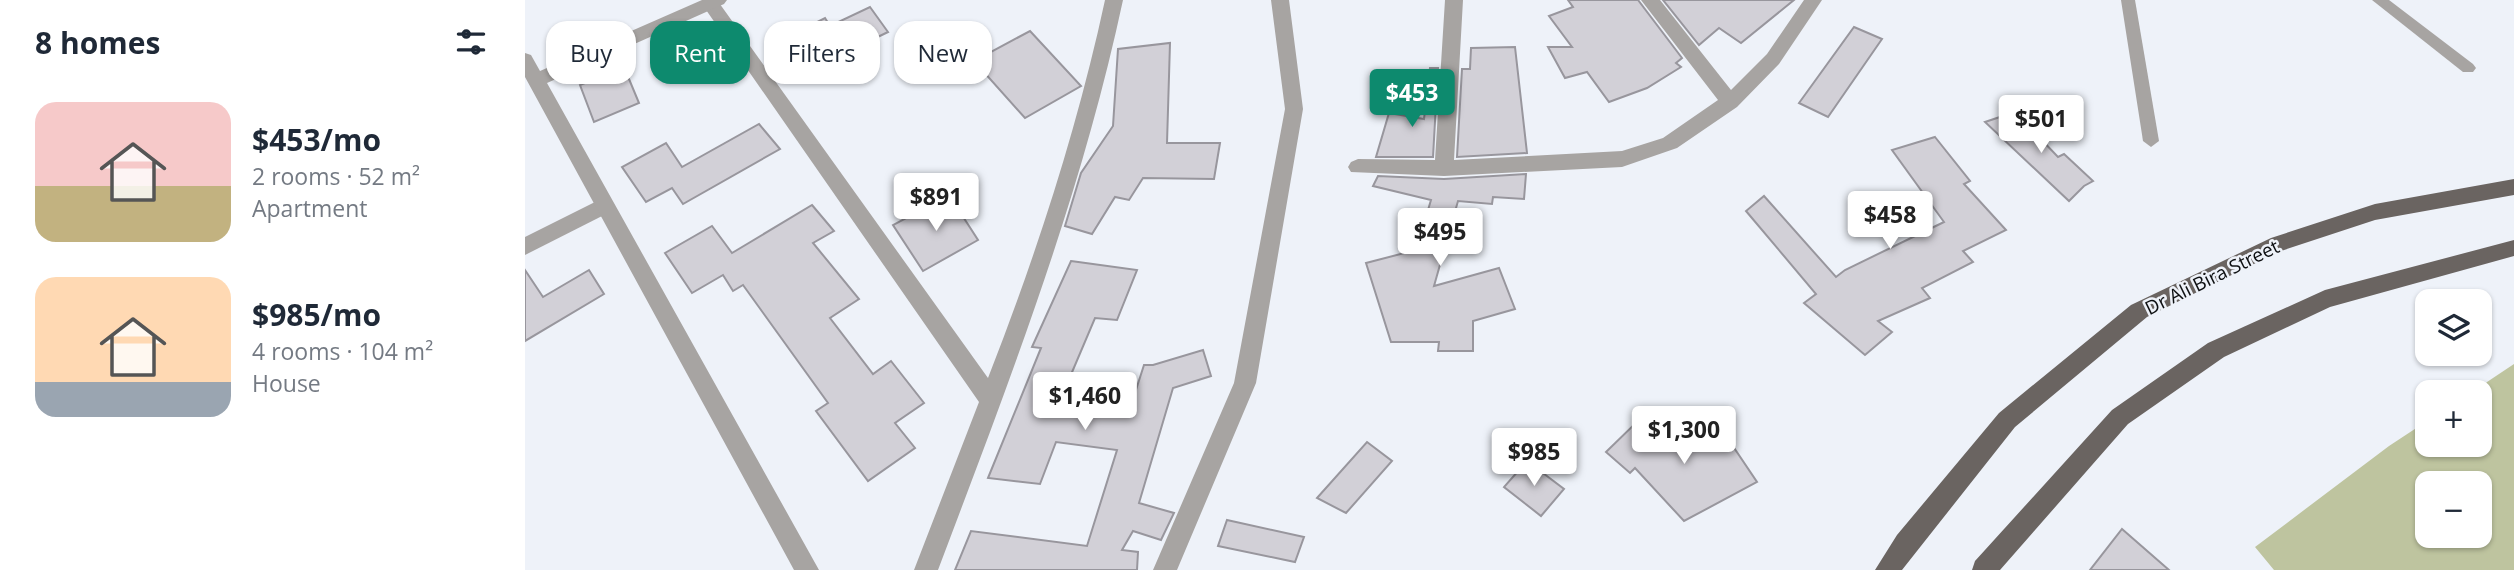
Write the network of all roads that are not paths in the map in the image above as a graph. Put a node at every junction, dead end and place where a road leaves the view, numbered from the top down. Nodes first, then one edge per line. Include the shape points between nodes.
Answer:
1 (1114, 0) edge
2 (1280, 0) edge
3 (1454, 0) edge
4 (1650, 0) edge
5 (1813, 0) edge
6 (2128, 0) edge
7 (2379, 0) edge
8 (714, 2) edge
9 (525, 60) edge
10 (2468, 68) dead end
11 (530, 82) edge
12 (1730, 102) junction
13 (2151, 142) dead end
14 (1358, 167) dead end
15 (1444, 167) junction
16 (2514, 187) edge
17 (603, 206) junction
18 (525, 247) edge
19 (2514, 248) edge
20 (990, 399) junction
21 (807, 570) edge
22 (926, 570) edge
23 (1165, 570) edge
24 (1887, 570) edge
25 (1984, 570) edge

1 - 20 street via 1064,201
2 - 23 street via 1294,109 1245,383
3 - 15 street
4 - 12 street
5 - 12 street via 1773,59
6 - 13 lane
7 - 10 lane
8 - 11 street
8 - 20 street
9 - 11 street
11 - 17 street
12 - 15 street via 1670,143 1622,159
14 - 15 street
16 - 24 main road, Dr Ali Bira Street via 2375,212 2271,246 2139,311 2007,419
17 - 18 street
17 - 21 street
19 - 25 main road via 2325,299 2216,350 2120,417
20 - 22 street

